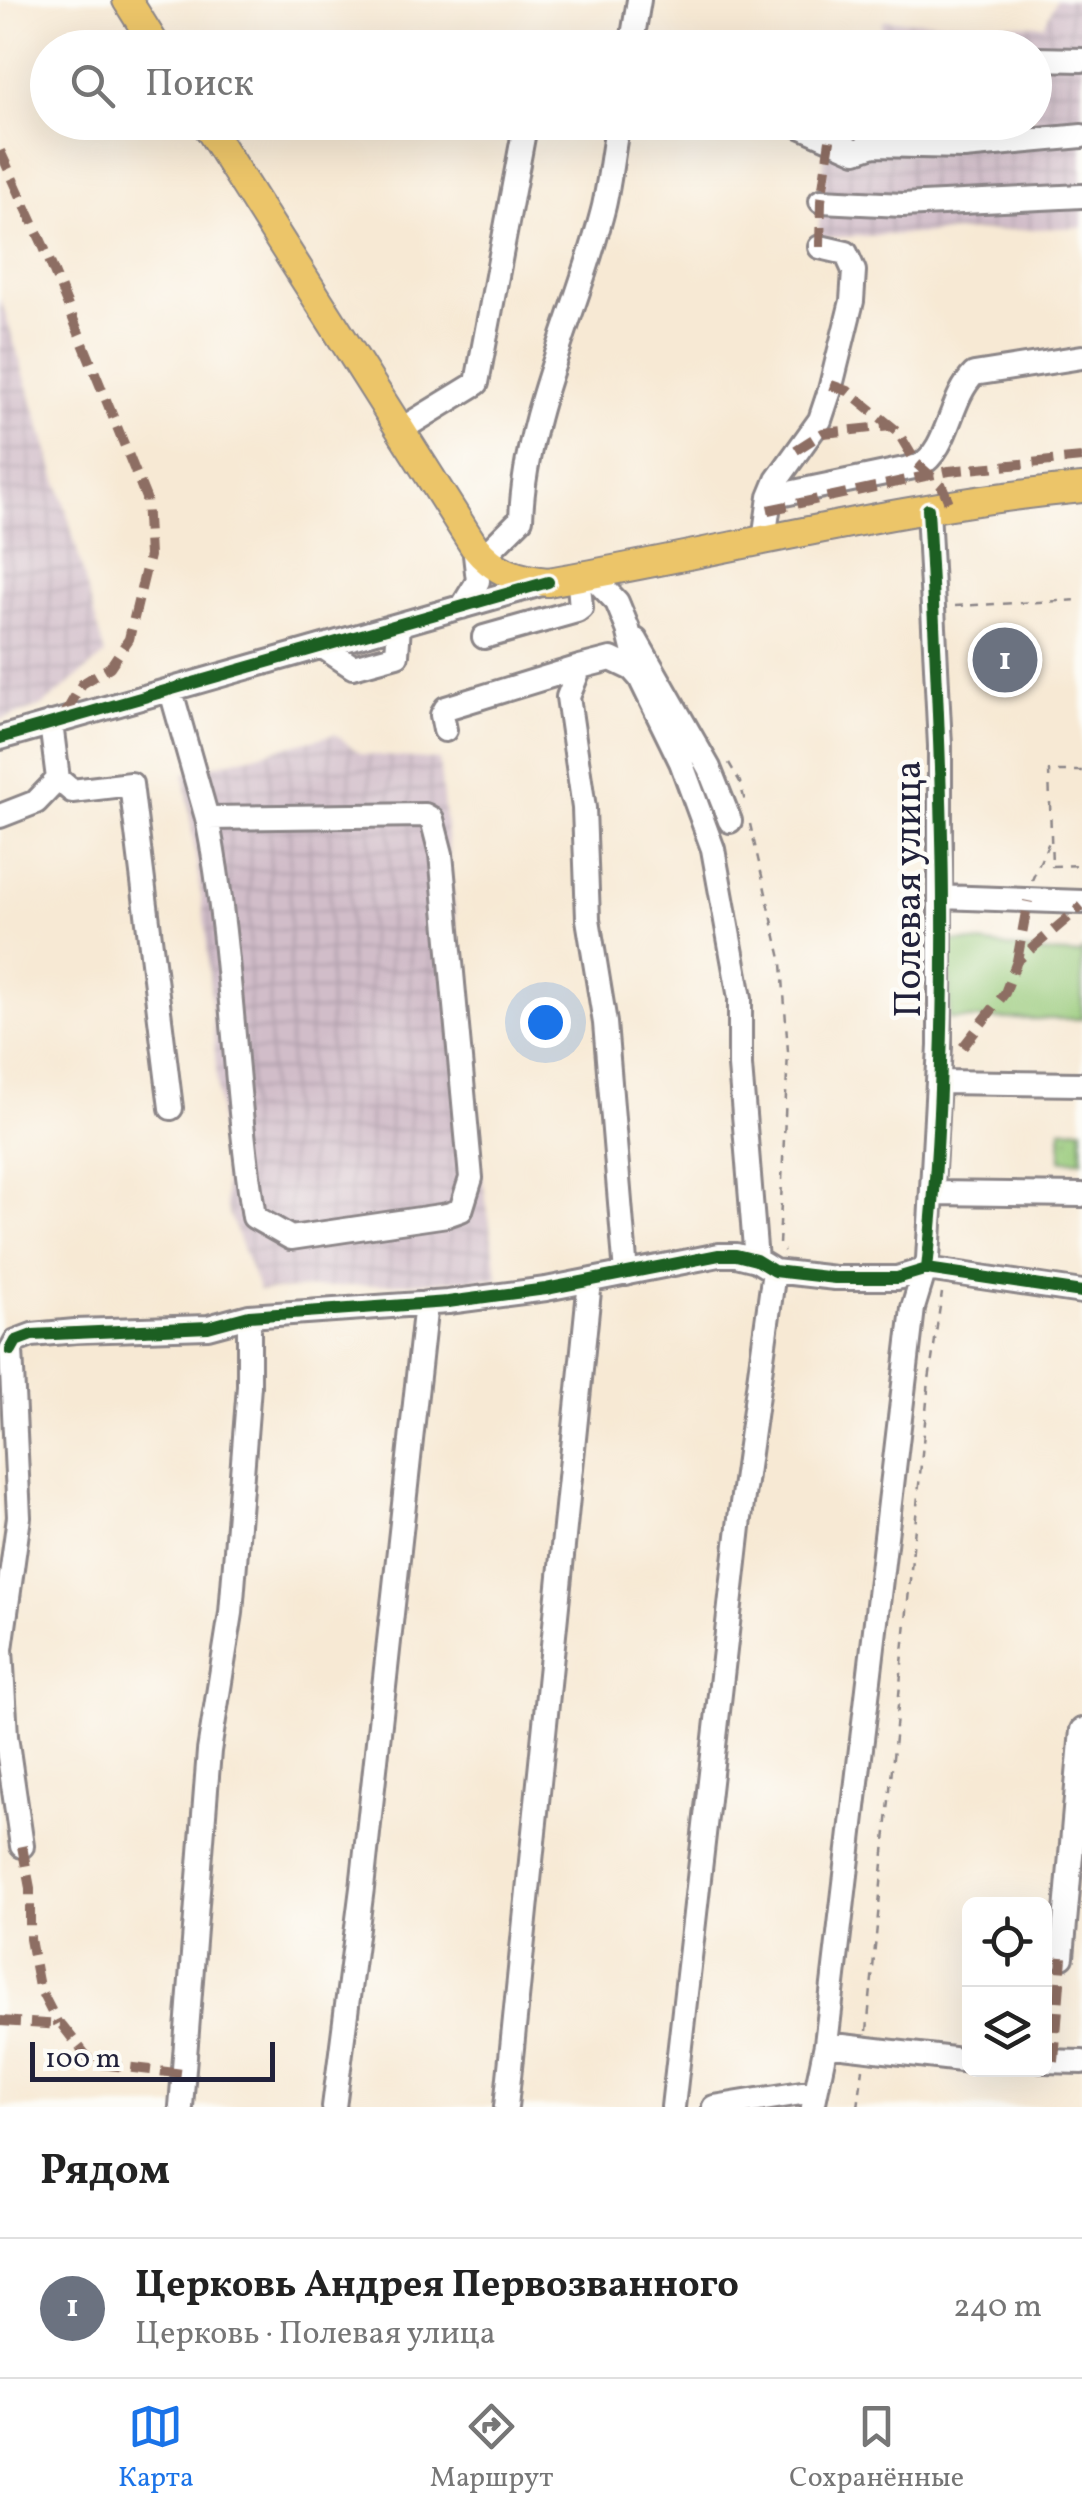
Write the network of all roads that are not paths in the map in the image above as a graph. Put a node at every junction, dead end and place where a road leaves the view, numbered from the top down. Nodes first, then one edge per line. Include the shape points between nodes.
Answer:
1 (127, 0) edge
2 (639, 0) edge
3 (146, 30) edge
4 (633, 30) edge
5 (1052, 59) edge
6 (1082, 60) edge
7 (1082, 136) edge
8 (1052, 139) edge
9 (216, 140) edge
10 (523, 140) edge
11 (615, 140) edge
12 (831, 140) edge
13 (865, 140) edge
14 (913, 140) edge
15 (1039, 140) edge
16 (1082, 196) edge
17 (821, 201) dead end
18 (820, 248) dead end
19 (1082, 357) edge
20 (400, 430) junction
21 (1082, 488) edge
22 (770, 497) junction
23 (928, 508) junction
24 (764, 540) junction
25 (478, 552) junction
26 (584, 579) junction
27 (548, 582) junction
28 (462, 608) junction
29 (628, 629) junction
30 (484, 637) dead end
31 (580, 667) junction
32 (640, 678) junction
33 (172, 692) junction
34 (51, 723) junction
35 (446, 730) dead end
36 (0, 738) edge
37 (58, 779) junction
38 (741, 814) road end
39 (0, 816) edge
40 (207, 818) junction
41 (942, 897) junction
42 (1082, 902) edge
43 (938, 1082) junction
44 (1082, 1084) edge
45 (171, 1108) dead end
46 (934, 1194) junction
47 (1082, 1195) edge
48 (771, 1261) junction
49 (936, 1270) junction
50 (626, 1274) junction
51 (590, 1280) junction
52 (1082, 1292) edge
53 (426, 1303) junction
54 (249, 1316) junction
55 (1082, 1730) edge
56 (1082, 1738) edge
57 (22, 1846) dead end
58 (1062, 1958) dead end
59 (826, 2044) junction
60 (962, 2060) edge
61 (1052, 2061) edge
62 (1082, 2062) edge
63 (813, 2099) edge
64 (180, 2107) edge
65 (334, 2107) edge
66 (506, 2107) edge
67 (674, 2107) edge
68 (714, 2107) edge

1 - 3 main road
2 - 4 street
5 - 6 street
7 - 8 street
9 - 20 main road
10 - 20 street via 477,383
11 - 25 street via 604,207 554,360 521,518
12 - 13 street via 856,151
14 - 15 street via 964,147
16 - 17 street via 902,205
18 - 22 street via 846,253 854,271 852,301 820,420 788,460
19 - 22 street via 974,374 935,450 919,466
20 - 25 main road
21 - 23 main road
22 - 24 street
23 - 24 main road
23 - 41 street, Полевая улица
24 - 26 main road
25 - 27 main road via 517,579
25 - 28 street via 478,582
26 - 27 main road
26 - 29 street via 617,602
26 - 30 street via 578,611
27 - 28 street
28 - 33 street
29 - 32 street
29 - 38 street
31 - 32 street via 611,659
31 - 35 street via 446,708
31 - 50 street via 568,697
32 - 48 street via 713,849 740,998 740,1066
33 - 34 street
33 - 40 street
34 - 36 street
34 - 37 street
37 - 39 street via 36,802
37 - 45 street via 72,790 132,784
40 - 40 street via 432,819 441,854 471,1178 461,1210 291,1238 254,1217 219,877
41 - 42 street
41 - 43 street, Полевая улица
43 - 44 street
43 - 46 street, Полевая улица
46 - 47 street
46 - 49 street, Полевая улица
48 - 49 street via 868,1280
48 - 50 street via 719,1256
48 - 67 street
49 - 52 street
49 - 59 street, Полевая улица via 913,1308
50 - 51 street
51 - 53 street
51 - 66 street
53 - 54 street
53 - 65 street
54 - 57 street via 208,1327 32,1336 11,1350 19,1517 1,1648
54 - 64 street via 232,1612 210,1752
55 - 56 street
56 - 58 street
59 - 60 street
59 - 63 street, Полевая улица
61 - 62 street
63 - 68 street

